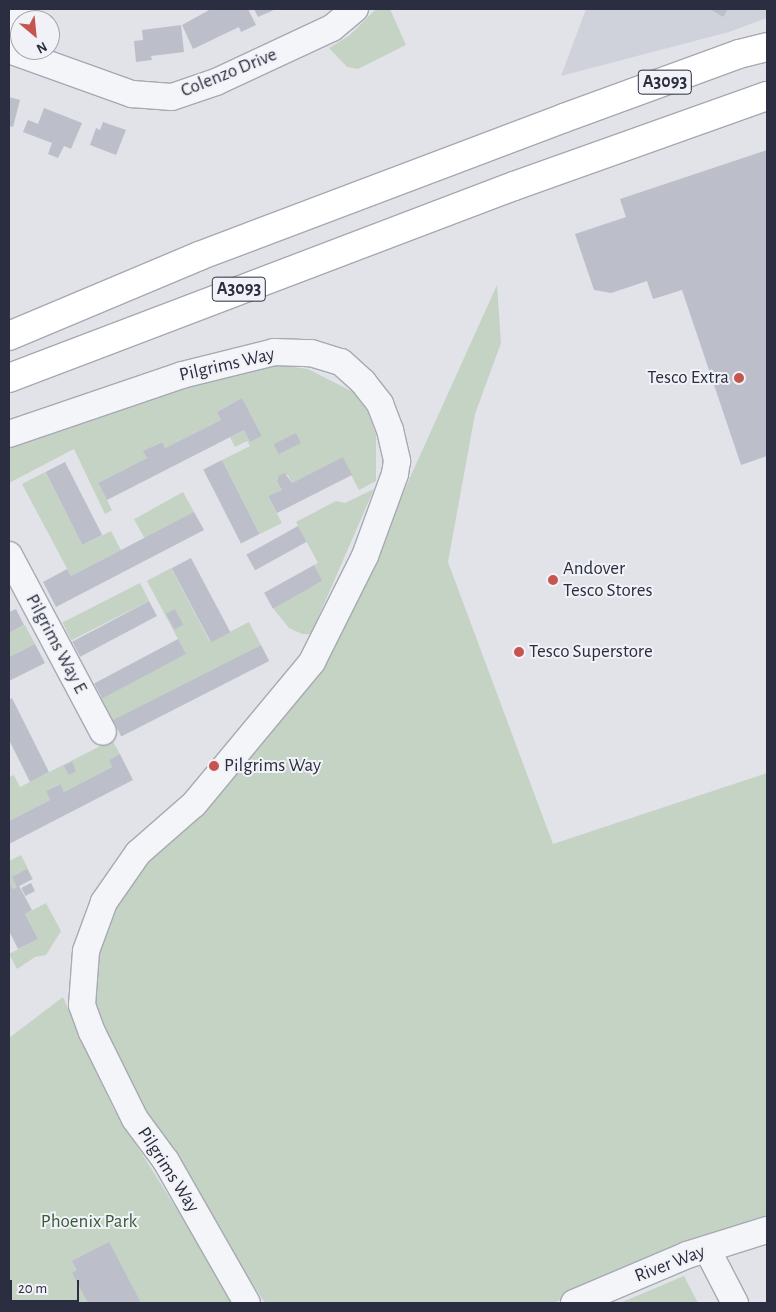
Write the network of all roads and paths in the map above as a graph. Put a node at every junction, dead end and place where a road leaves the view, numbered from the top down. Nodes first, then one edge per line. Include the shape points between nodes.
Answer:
1 (22, 9) edge
2 (355, 9) edge
3 (767, 47) edge
4 (9, 50) edge
5 (767, 96) edge
6 (9, 336) edge
7 (9, 378) edge
8 (9, 434) edge
9 (9, 555) edge
10 (103, 732) dead end
11 (767, 1230) edge
12 (707, 1249) junction
13 (247, 1303) edge
14 (574, 1303) edge
15 (735, 1303) edge

1 - 4 street
2 - 4 street, Colenzo Drive via 332,28 216,82 172,97 132,94
3 - 6 main road, A3093 via 739,54 564,118 198,256
5 - 7 main road, A3093 via 514,186
8 - 13 street, Pilgrims Way via 182,375 274,352 311,353 340,362 363,382 380,404 390,430 397,461 395,474 365,556 312,662 194,804 138,853 104,902 86,951 82,1005 92,1032 135,1119 166,1161
9 - 10 street, Pilgrims Way E
11 - 12 street, River Way
12 - 14 street, River Way
12 - 15 street

